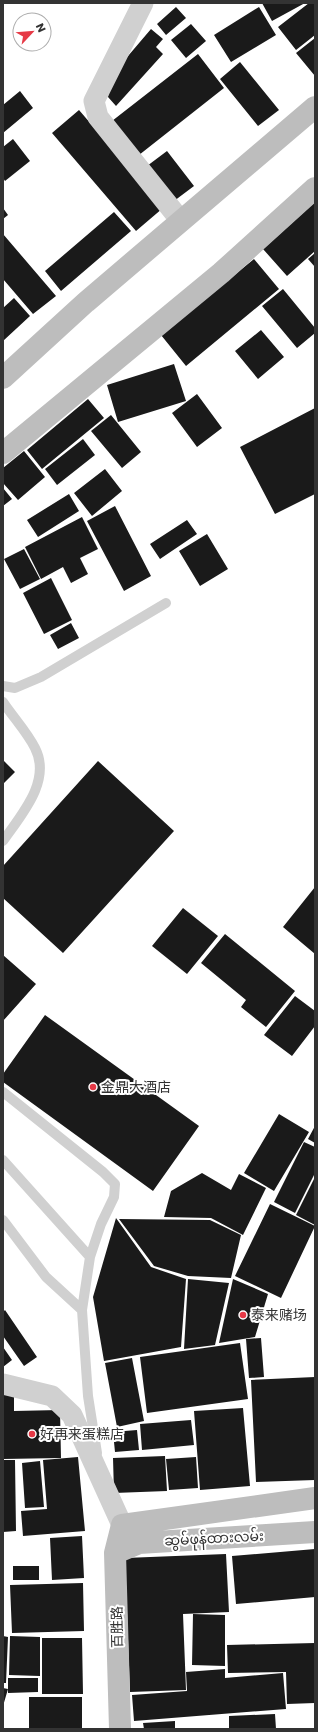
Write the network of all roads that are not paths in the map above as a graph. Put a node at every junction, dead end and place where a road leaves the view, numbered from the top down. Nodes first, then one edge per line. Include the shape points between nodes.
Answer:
1 (143, 3) edge
2 (315, 107) edge
3 (315, 188) edge
4 (181, 221) junction
5 (3, 378) edge
6 (3, 453) edge
7 (166, 604) dead end
8 (3, 686) edge
9 (3, 702) edge
10 (3, 841) edge
11 (3, 1092) edge
12 (3, 1160) edge
13 (3, 1220) edge
14 (90, 1257) junction
15 (82, 1310) junction
16 (3, 1384) edge
17 (100, 1476) junction
18 (315, 1498) edge
19 (122, 1525) junction
20 (315, 1532) edge
21 (139, 1543) junction
22 (115, 1553) junction
23 (120, 1729) edge

1 - 4 street via 94,101 98,117
2 - 4 main road
3 - 6 main road via 221,273
4 - 5 main road via 86,302
7 - 8 lane via 41,677 15,688
9 - 10 lane via 35,748 40,763 36,790
11 - 14 lane via 103,1172 114,1184 114,1197 101,1224
12 - 14 lane
13 - 15 lane via 46,1277
14 - 15 lane
15 - 17 lane via 88,1396
16 - 17 street via 52,1396 67,1410 72,1415
17 - 19 street
18 - 19 main road, ဆွမ်ဖုန်ထားလမ်း
19 - 21 street
19 - 22 main road, 百胜路
20 - 21 main road, ဆွမ်ဖုန်ထားလမ်း
21 - 22 main road, ဆွမ်ဖုန်ထားလမ်း
22 - 23 main road, 百胜路

